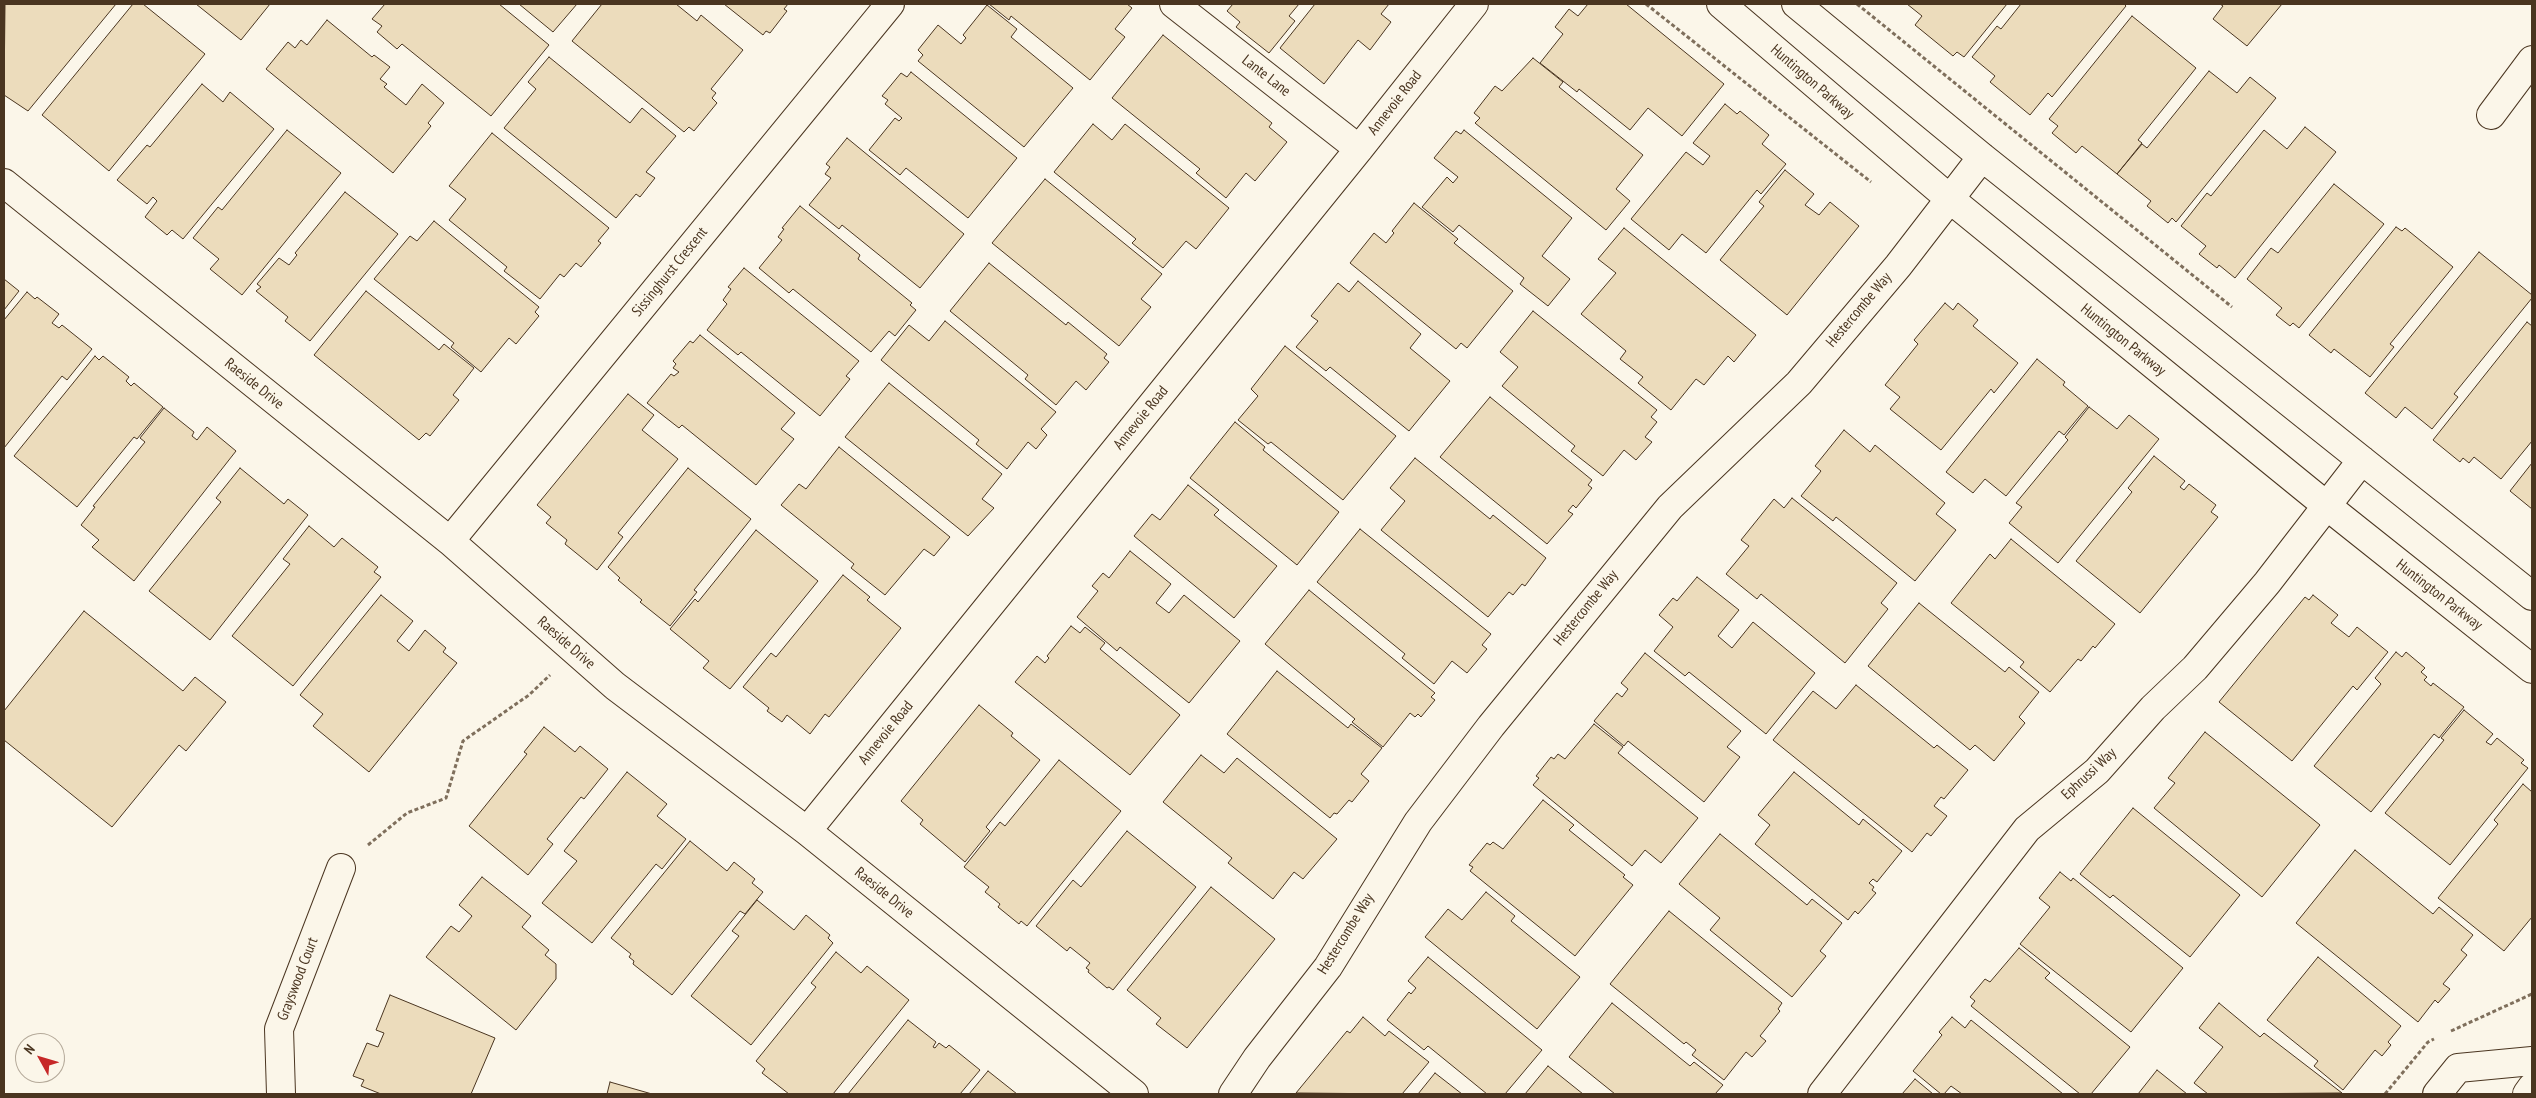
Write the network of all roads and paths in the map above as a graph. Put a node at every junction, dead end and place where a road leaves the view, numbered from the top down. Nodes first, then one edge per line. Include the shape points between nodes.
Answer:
1 (890, 4) edge
2 (1174, 4) edge
3 (1474, 4) edge
4 (1721, 4) edge
5 (1796, 4) edge
6 (1857, 4) edge
7 (2532, 60) edge
8 (2491, 115) dead end
9 (1359, 149) junction
10 (1982, 157) junction
11 (4, 183) edge
12 (1950, 200) junction
13 (2237, 311) dead end
14 (2362, 460) junction
15 (2327, 506) junction
16 (450, 541) junction
17 (2532, 596) edge
18 (576, 651) junction
19 (2532, 669) edge
20 (807, 831) junction
21 (340, 868) joint
22 (2532, 1061) edge
23 (2532, 1087) edge
24 (281, 1094) edge
25 (1134, 1094) edge
26 (1233, 1094) edge
27 (1822, 1094) edge
28 (2437, 1094) edge
29 (2527, 1094) edge

1 - 16 street, Sissinghurst Crescent
2 - 9 street, Lante Lane
3 - 9 street, Annevoie Road
4 - 12 street, Huntington Parkway
5 - 10 street
6 - 13 path
7 - 8 street
9 - 20 street, Annevoie Road
10 - 12 street, Hestercombe Way
10 - 14 street
11 - 16 street, Raeside Drive
12 - 15 street, Huntington Parkway
12 - 26 street, Hestercombe Way via 1799,383 1670,507 1491,726 1418,822 1328,967
14 - 15 street, Ephrussi Way
14 - 17 street
15 - 19 street, Huntington Parkway
15 - 27 street, Ephrussi Way via 2195,668 2153,708 2097,771 2027,829
16 - 18 street, Raeside Drive
18 - 20 street, Raeside Drive via 615,686
18 - 21 path via 529,695 463,741 446,798 407,814
20 - 25 street, Raeside Drive
21 - 24 street, Grayswood Court via 278,1029
22 - 28 street via 2458,1068
23 - 29 street

